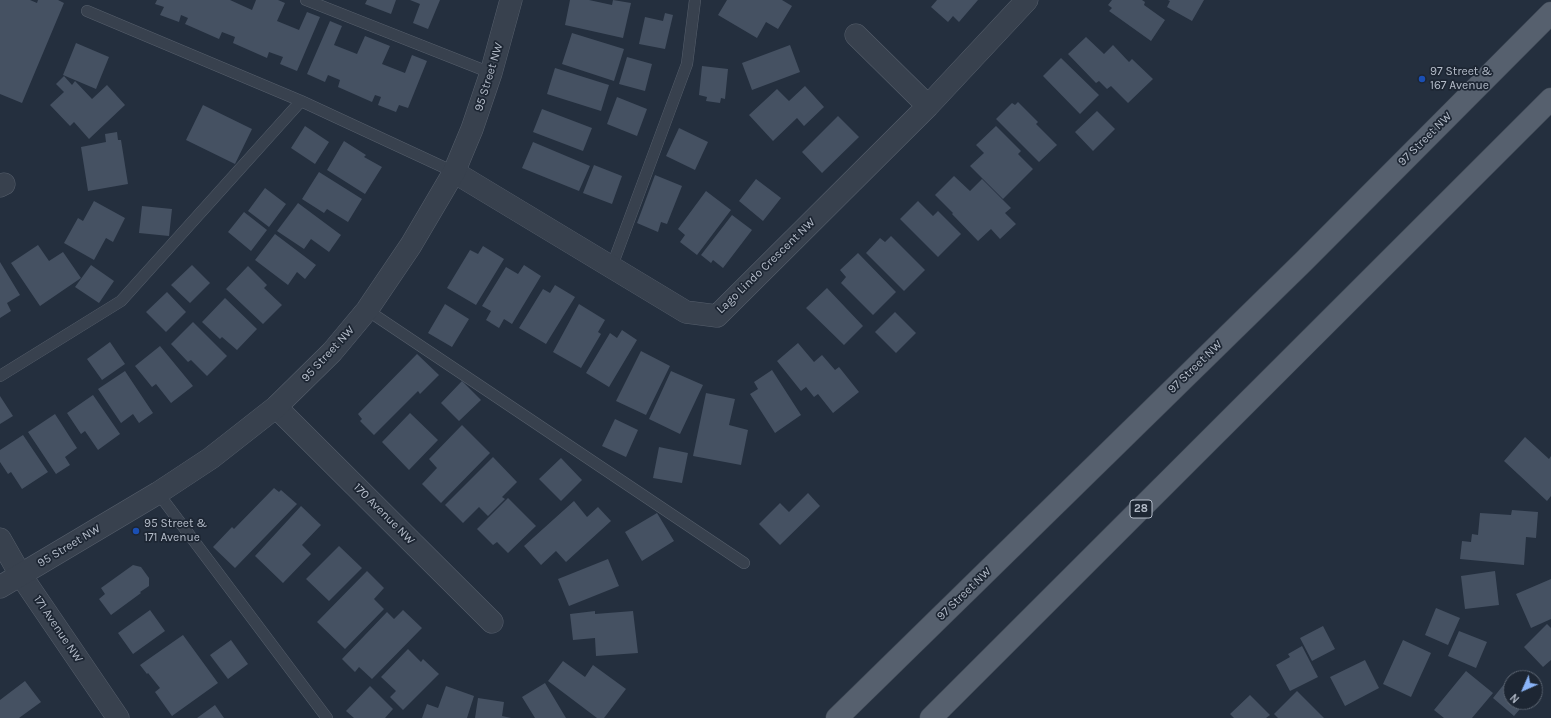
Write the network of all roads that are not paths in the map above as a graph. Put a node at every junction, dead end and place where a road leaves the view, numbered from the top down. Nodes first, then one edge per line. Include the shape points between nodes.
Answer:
1 (306, 0) edge
2 (511, 0) edge
3 (695, 0) edge
4 (1027, 0) edge
5 (87, 11) dead end
6 (1551, 13) edge
7 (856, 35) dead end
8 (492, 73) junction
9 (1551, 99) edge
10 (301, 101) junction
11 (928, 106) junction
12 (1551, 108) edge
13 (1514, 136) junction
14 (454, 172) junction
15 (612, 266) junction
16 (367, 310) junction
17 (0, 376) edge
18 (276, 407) junction
19 (158, 493) junction
20 (0, 539) edge
21 (744, 563) dead end
22 (20, 574) junction
23 (0, 586) edge
24 (492, 622) dead end
25 (118, 718) edge
26 (326, 718) edge
27 (837, 718) edge
28 (931, 718) edge

1 - 8 lane
2 - 8 street, 95 Street NW
3 - 15 lane via 687,64
4 - 11 street, Lago Lindo Crescent NW
5 - 10 lane
6 - 27 main road, 97 Street NW via 1304,261
7 - 11 street
8 - 14 street, 95 Street NW
9 - 13 main road
10 - 14 lane
10 - 17 lane via 121,301
11 - 15 street, Lago Lindo Crescent NW via 717,316 686,312
12 - 13 main road
13 - 28 main road, 28
14 - 15 street, Lago Lindo Crescent NW
14 - 16 street, 95 Street NW via 412,245
16 - 18 street, 95 Street NW via 332,352
16 - 21 lane
18 - 19 street, 95 Street NW via 211,458
18 - 24 street, 170 Avenue NW
19 - 22 street, 95 Street NW
19 - 26 lane
20 - 22 street, 171 Avenue NW
22 - 23 street, 95 Street NW
22 - 25 street, 171 Avenue NW

